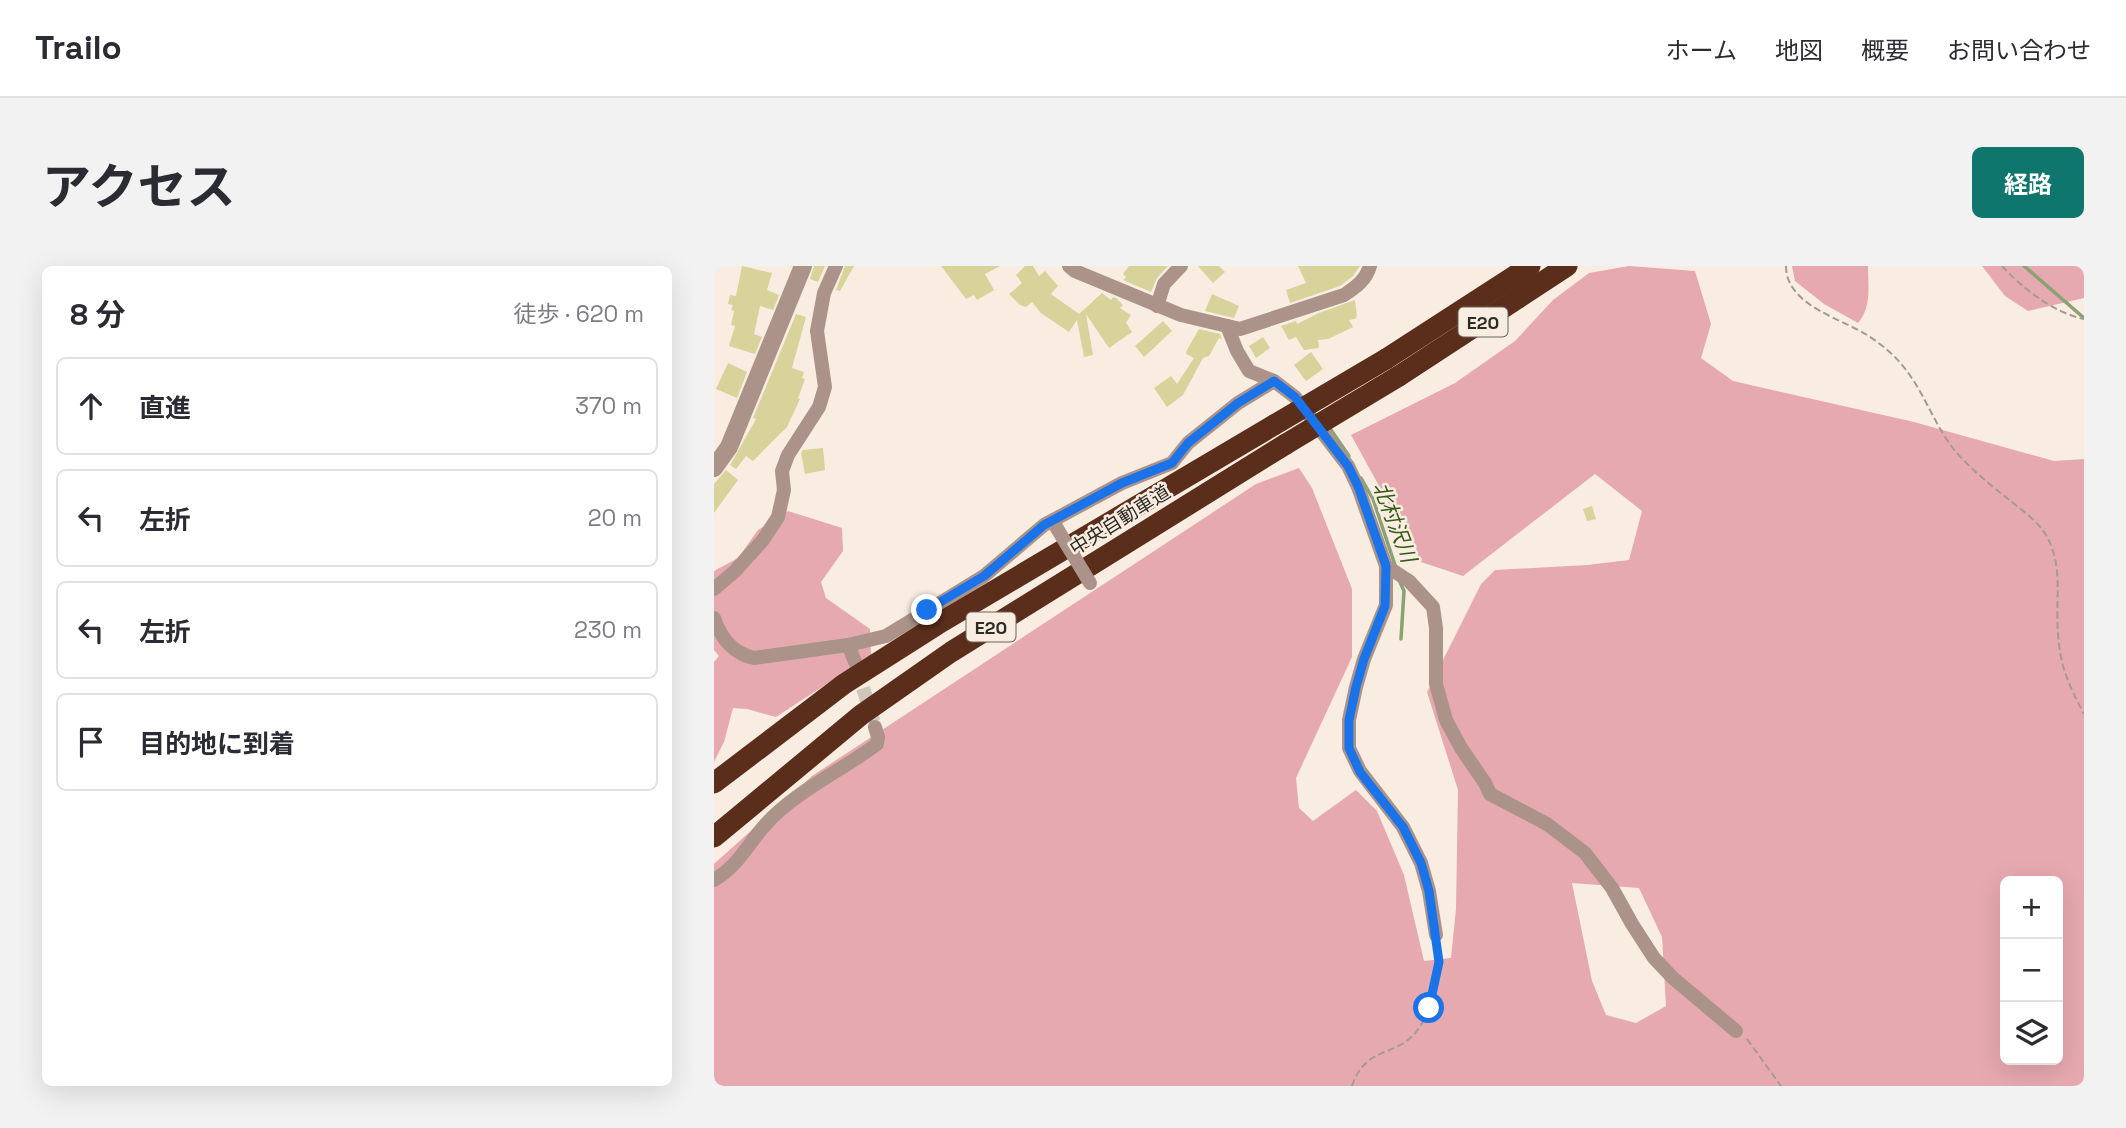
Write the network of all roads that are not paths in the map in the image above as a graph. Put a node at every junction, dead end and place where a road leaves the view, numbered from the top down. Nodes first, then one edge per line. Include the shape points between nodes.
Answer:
1 (803, 266) edge
2 (836, 266) edge
3 (1181, 266) edge
4 (1370, 266) edge
5 (1530, 266) edge
6 (1567, 266) edge
7 (1080, 269) edge
8 (1157, 306) junction
9 (1227, 326) junction
10 (1392, 368) junction
11 (1274, 381) junction
12 (714, 468) edge
13 (1053, 523) junction
14 (1386, 566) junction
15 (1090, 583) dead end
16 (714, 589) edge
17 (714, 618) edge
18 (848, 645) junction
19 (856, 664) tunnel mouth
20 (875, 727) tunnel mouth
21 (714, 783) edge
22 (714, 837) edge
23 (714, 880) edge
24 (1436, 935) road end
25 (1736, 1031) road end

1 - 12 street via 729,447
2 - 16 street via 824,293 817,331 825,387 819,407 782,471 784,490 778,517 763,540
3 - 8 street via 1164,285
4 - 9 street via 1359,286 1344,295 1240,329
5 - 10 highway, 中央自動車道 / E20
6 - 10 highway, 中央自動車道 / E20
7 - 8 street
8 - 9 street
9 - 11 street via 1249,371
10 - 21 highway, 中央自動車道 / E20, bridge via 1274,425 932,628 845,684
10 - 22 highway, 中央自動車道 / E20, bridge via 1286,443 940,660 862,715
11 - 13 street via 1188,443 1172,463 1122,483
11 - 14 street via 1295,397 1348,466
13 - 15 street, bridge
13 - 18 street via 984,576 886,636
14 - 24 street via 1385,606 1356,687 1349,748 1360,772 1403,827 1421,863
14 - 25 street via 1409,581 1433,607 1436,684 1446,720 1490,794 1547,824 1585,853 1654,958
17 - 18 street via 727,643 739,654 754,658
18 - 19 street
20 - 23 street via 877,744 766,824 730,870

